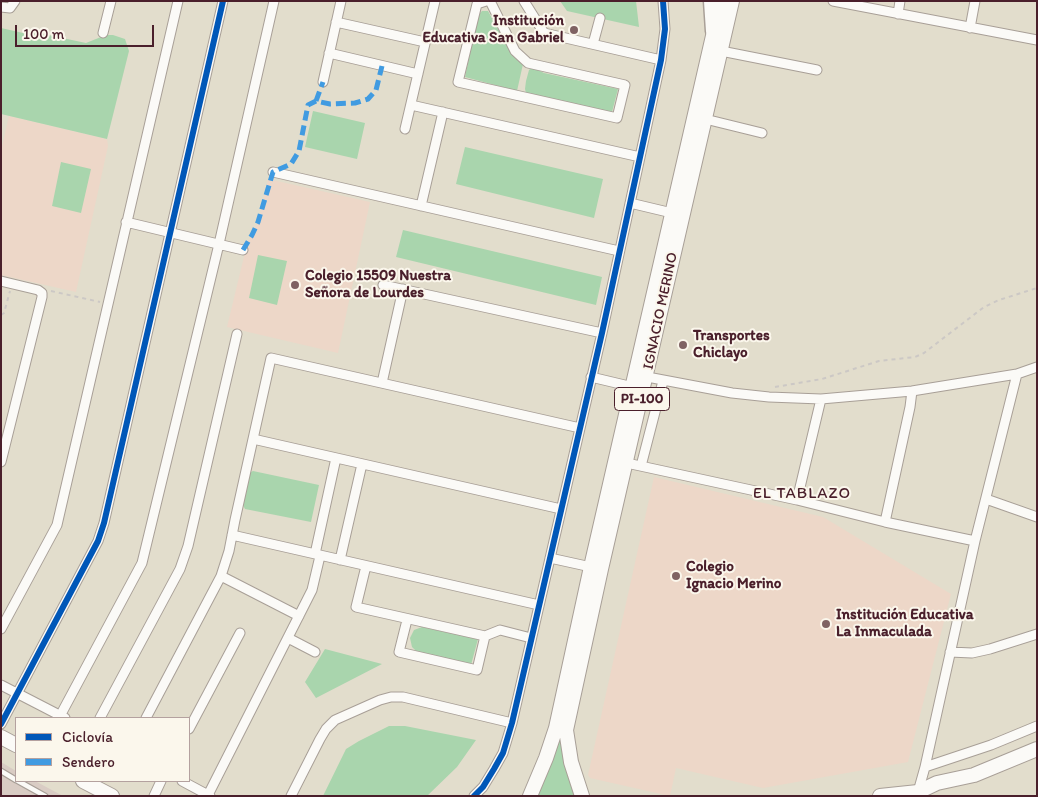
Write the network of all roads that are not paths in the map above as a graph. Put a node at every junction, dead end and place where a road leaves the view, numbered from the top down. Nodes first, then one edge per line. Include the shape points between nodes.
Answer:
1 (15, 1) edge
2 (111, 1) edge
3 (178, 1) edge
4 (223, 1) edge
5 (274, 1) edge
6 (341, 1) edge
7 (435, 1) edge
8 (486, 1) edge
9 (490, 1) edge
10 (524, 1) edge
11 (663, 1) edge
12 (710, 1) edge
13 (721, 1) edge
14 (732, 1) edge
15 (833, 1) edge
16 (900, 1) edge
17 (975, 1) edge
18 (1, 8) edge
19 (898, 14) junction
20 (600, 18) dead end
21 (336, 22) junction
22 (970, 28) junction
23 (103, 33) dead end
24 (1037, 40) edge
25 (426, 42) junction
26 (593, 44) junction
27 (717, 46) junction
28 (329, 53) junction
29 (661, 60) junction
30 (817, 70) dead end
31 (418, 74) junction
32 (323, 82) dead end
33 (411, 105) junction
34 (443, 112) junction
35 (705, 119) junction
36 (405, 129) dead end
37 (762, 132) dead end
38 (640, 157) junction
39 (273, 172) dead end
40 (630, 203) junction
41 (421, 206) junction
42 (672, 213) junction
43 (126, 222) junction
44 (170, 232) junction
45 (219, 244) junction
46 (243, 250) dead end
47 (619, 252) junction
48 (1, 280) edge
49 (383, 285) dead end
50 (403, 289) junction
51 (602, 333) junction
52 (237, 334) dead end
53 (1037, 367) edge
54 (1017, 374) junction
55 (592, 377) junction
56 (638, 380) junction
57 (663, 381) junction
58 (382, 383) junction
59 (912, 391) junction
60 (821, 399) junction
61 (580, 428) junction
62 (252, 439) junction
63 (336, 458) junction
64 (2, 460) edge
65 (621, 462) junction
66 (362, 464) junction
67 (641, 466) junction
68 (986, 499) junction
69 (797, 500) junction
70 (561, 509) junction
71 (1037, 517) edge
72 (886, 522) junction
73 (232, 535) junction
74 (975, 541) junction
75 (318, 555) junction
76 (550, 558) junction
77 (340, 560) junction
78 (366, 566) junction
79 (591, 567) junction
80 (221, 576) junction
81 (539, 605) junction
82 (299, 616) junction
83 (406, 620) junction
84 (1, 629) edge
85 (240, 633) dead end
86 (1037, 634) edge
87 (485, 636) junction
88 (288, 638) junction
89 (531, 638) junction
90 (315, 652) dead end
91 (950, 652) junction
92 (1, 685) edge
93 (18, 694) junction
94 (63, 717) edge
95 (101, 717) edge
96 (147, 717) edge
97 (512, 723) junction
98 (1, 724) edge
99 (1037, 726) edge
100 (190, 727) edge
101 (1, 737) edge
102 (15, 744) edge
103 (1037, 749) edge
104 (925, 767) junction
105 (1, 771) edge
106 (15, 779) edge
107 (20, 782) edge
108 (86, 782) edge
109 (161, 782) edge
110 (184, 782) edge
111 (918, 792) junction
112 (209, 795) edge
113 (45, 796) edge
114 (112, 796) edge
115 (154, 796) edge
116 (291, 796) edge
117 (474, 796) edge
118 (530, 796) edge
119 (582, 796) edge
120 (880, 796) edge

1 - 18 street via 10,8
2 - 23 street
3 - 43 street
4 - 44 street
5 - 45 street
6 - 21 street
7 - 25 street
8 - 9 street via 477,4 458,82 617,118 625,85 528,63 514,51
10 - 26 street via 544,33
11 - 29 street via 665,29
12 - 27 main road
13 - 27 main road, PI-100
14 - 27 main road, IGNACIO MERINO / PI-100
15 - 19 street
16 - 19 street
17 - 22 street
19 - 22 street
20 - 26 street
21 - 25 street
21 - 28 street
22 - 24 street
25 - 31 street
26 - 29 street
27 - 30 street
27 - 35 main road, IGNACIO MERINO / PI-100
27 - 42 main road, PI-100
28 - 31 street
28 - 32 street
29 - 38 street
31 - 33 street
33 - 34 street
33 - 36 street
34 - 38 street
34 - 41 street
35 - 37 street
35 - 56 main road, IGNACIO MERINO / PI-100
38 - 40 street
39 - 41 street
40 - 42 street
40 - 47 street
41 - 47 street
42 - 56 main road, PI-100
43 - 44 street
43 - 84 street via 57,525
44 - 45 street
44 - 93 street via 98,540
45 - 46 street
45 - 94 street via 142,563
47 - 51 street
48 - 64 street via 42,293
49 - 50 street
50 - 51 street
50 - 58 street
51 - 55 street
52 - 95 street via 180,569
53 - 54 street
54 - 59 street
54 - 68 street
55 - 56 street
55 - 61 street
56 - 57 street
56 - 65 main road, PI-100
57 - 60 street via 732,393
57 - 67 street
58 - 61 street
58 - 62 street via 271,358
59 - 60 street
59 - 72 street
60 - 69 street
61 - 70 street
62 - 63 street
62 - 73 street
63 - 66 street
63 - 75 street
65 - 67 street
65 - 79 main road, PI-100
65 - 119 main road, PI-100 via 566,730 570,762
66 - 70 street
66 - 77 street
67 - 69 street
68 - 71 street
68 - 74 street
69 - 72 street
70 - 76 street
72 - 74 street
73 - 75 street
73 - 80 street
74 - 91 street
75 - 77 street
75 - 82 street via 312,590
76 - 79 street
76 - 81 street
77 - 78 street
78 - 81 street
78 - 83 street via 356,607
79 - 118 main road, PI-100 via 556,728
80 - 82 street
80 - 96 street
81 - 89 street
82 - 88 street
83 - 87 street
83 - 87 street via 399,652 477,670
85 - 100 street
86 - 91 street via 972,653
87 - 89 street via 500,630
88 - 90 street
88 - 112 street
89 - 97 street
91 - 104 street
92 - 93 street
93 - 94 street
93 - 98 street
97 - 116 street via 403,697 380,700 335,720 326,729
97 - 117 street via 498,761
99 - 104 street
101 - 102 main road
103 - 111 main road via 974,775 937,783
104 - 111 street
105 - 106 lane
107 - 113 lane
108 - 114 main road
109 - 115 street
110 - 112 street
111 - 120 main road

